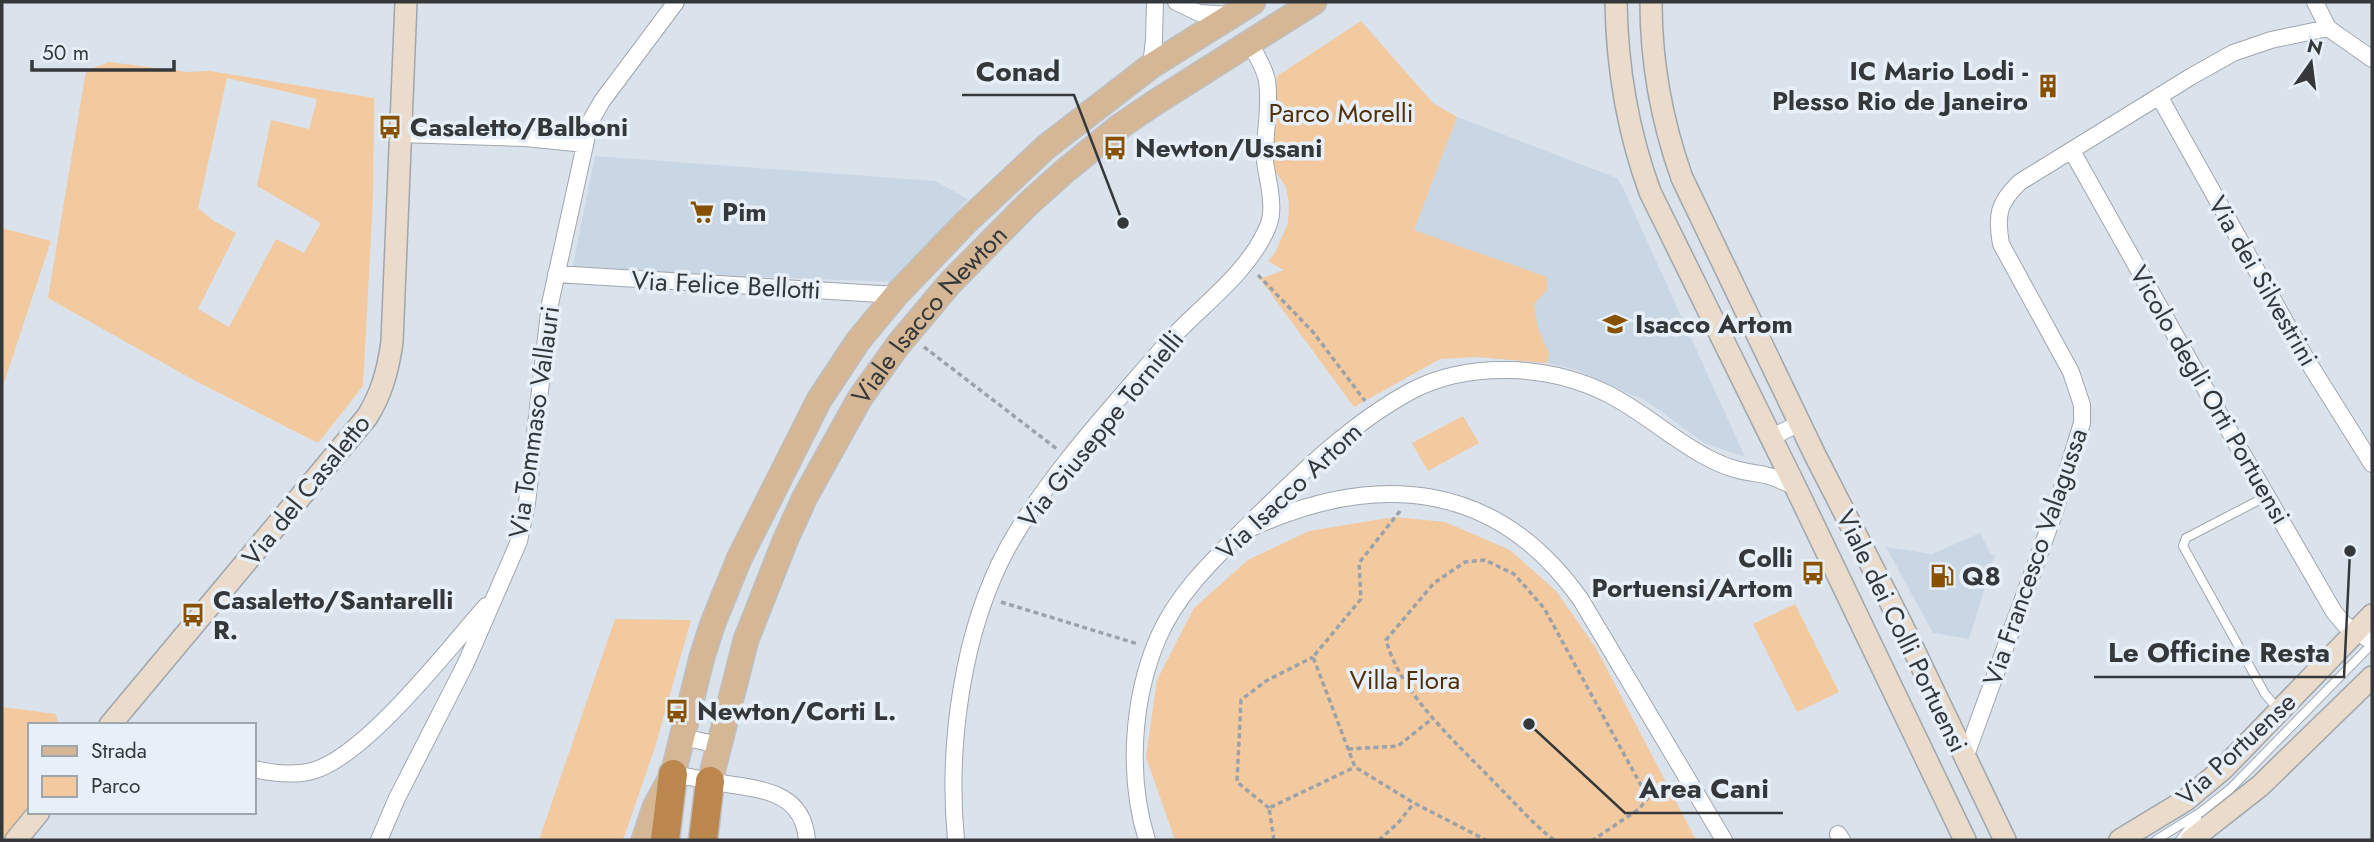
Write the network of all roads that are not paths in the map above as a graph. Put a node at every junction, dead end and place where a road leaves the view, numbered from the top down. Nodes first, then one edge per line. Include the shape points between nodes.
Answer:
1 (406, 2) edge
2 (676, 2) edge
3 (1156, 2) edge
4 (1176, 2) edge
5 (1254, 2) edge
6 (1616, 2) edge
7 (1651, 2) edge
8 (2315, 2) edge
9 (1305, 5) edge
10 (1232, 15) junction
11 (2328, 28) junction
12 (1250, 43) junction
13 (2372, 59) edge
14 (1150, 66) junction
15 (2159, 96) junction
16 (400, 134) junction
17 (585, 144) junction
18 (2072, 151) junction
19 (556, 274) junction
20 (896, 295) junction
21 (1800, 423) junction
22 (1770, 438) junction
23 (2372, 464) edge
24 (1795, 486) junction
25 (2267, 496) junction
26 (1240, 533) junction
27 (494, 597) junction
28 (2372, 615) edge
29 (2367, 638) edge
30 (2372, 677) edge
31 (2281, 711) junction
32 (112, 723) edge
33 (682, 737) junction
34 (719, 745) junction
35 (1965, 758) junction
36 (256, 769) edge
37 (673, 774) junction
38 (710, 781) junction
39 (2201, 812) junction
40 (37, 814) edge
41 (16, 840) edge
42 (379, 840) edge
43 (644, 840) edge
44 (665, 840) edge
45 (703, 840) edge
46 (807, 840) edge
47 (956, 840) edge
48 (1147, 840) edge
49 (1724, 840) edge
50 (1965, 840) edge
51 (2005, 840) edge
52 (2120, 840) edge
53 (2156, 840) edge
54 (2180, 840) edge
55 (2190, 840) edge

1 - 16 street, Via del Casaletto
2 - 17 street, Via Tommaso Vallauri via 595,113
3 - 14 street
4 - 10 street via 1199,13
5 - 10 main road, Viale Isacco Newton
6 - 22 street, Viale dei Colli Portuensi via 1622,76 1644,175
7 - 21 street, Viale dei Colli Portuensi via 1659,95 1675,157 1690,198
8 - 11 street
9 - 12 main road, Viale Isacco Newton
10 - 14 main road, Viale Isacco Newton
11 - 13 street
11 - 15 street, Via Francesco Valagussa via 2244,48
12 - 34 main road, Viale Isacco Newton via 1119,127 1066,170 950,283 907,334 860,398 793,522 746,640
12 - 47 street, Via Giuseppe Tornielli via 1267,80 1265,162 1271,213 1264,235 1231,280 1178,331 1070,459 1015,536 986,598 966,671 954,773
14 - 20 main road, Viale Isacco Newton via 1046,147
15 - 18 street, Via Francesco Valagussa
15 - 23 street, Via dei Silvestrini via 2305,356
16 - 17 street
16 - 32 street, Via del Casaletto via 392,342 375,404
17 - 19 street, Via Tommaso Vallauri
18 - 25 street, Vicolo degli Orti Portuensi
18 - 35 street, Via Francesco Valagussa via 2020,182 2000,205 2001,244 2071,372 2082,405 2082,423 2055,511
19 - 20 street, Via Felice Bellotti
19 - 27 street, Via Tommaso Vallauri via 525,514 513,559
20 - 33 main road, Viale Isacco Newton via 832,377 768,499 713,623
21 - 22 street
21 - 35 street, Viale dei Colli Portuensi
22 - 24 street, Viale dei Colli Portuensi
24 - 26 street, Via Isacco Artom via 1727,468 1593,388 1542,373 1483,370 1439,379 1373,415 1309,466
24 - 50 street, Viale dei Colli Portuensi
25 - 29 street, Vicolo degli Orti Portuensi via 2334,612
25 - 31 lane via 2186,538 2183,546 2266,694
26 - 48 street, Via Isacco Artom via 1188,588 1154,649 1139,703 1136,749 1138,799
26 - 49 street via 1324,501 1398,494 1475,510 1511,529 1556,567 1581,600
27 - 36 street via 385,719 348,752 311,772
27 - 42 street, Via Tommaso Vallauri
28 - 29 street, Via Portuense
29 - 31 street, Via Portuense
29 - 39 lane, Via Portuense via 2250,770
30 - 55 street, Via Portuense via 2260,786
31 - 52 street, Via Portuense via 2193,794
33 - 34 street
33 - 37 main road, Viale Isacco Newton
34 - 38 main road, Viale Isacco Newton
35 - 51 street, Viale dei Colli Portuensi
37 - 38 street
37 - 43 main road
37 - 44 highway, Viale Isacco Newton
38 - 45 highway, Viale Isacco Newton
38 - 46 street via 763,789 784,798 802,819
39 - 53 lane, Via Portuense
39 - 54 lane, Via Portuense
40 - 41 street

